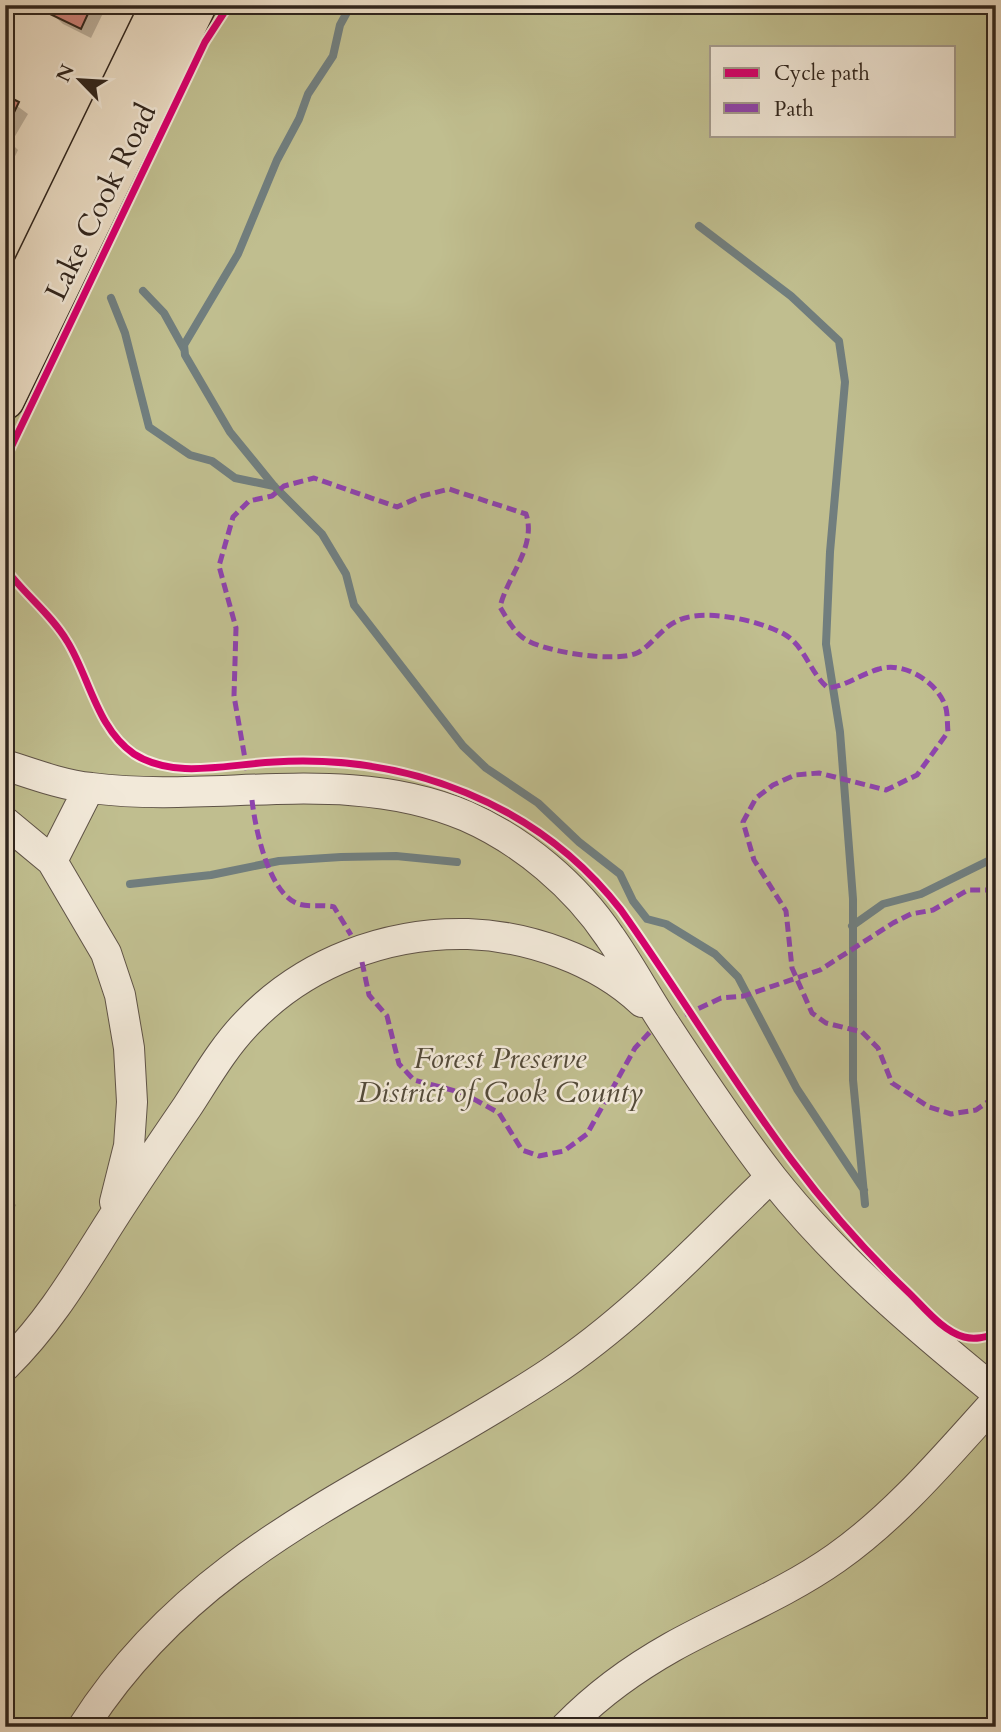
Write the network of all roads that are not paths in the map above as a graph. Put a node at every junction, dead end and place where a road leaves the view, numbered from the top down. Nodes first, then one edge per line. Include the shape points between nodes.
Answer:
1 (160, 5) edge
2 (197, 5) edge
3 (29, 283) edge
4 (5, 324) edge
5 (5, 400) edge
6 (5, 765) edge
7 (89, 788) junction
8 (5, 822) edge
9 (52, 861) junction
10 (664, 1024) junction
11 (771, 1177) junction
12 (110, 1223) junction
13 (5, 1366) edge
14 (996, 1392) edge
15 (996, 1401) edge
16 (83, 1727) edge
17 (565, 1727) edge

1 - 3 main road, Lake Cook Road
2 - 3 main road, Lake Cook Road
3 - 4 main road, Lake Cook Road
3 - 5 main road, Lake Cook Road
6 - 7 lane
7 - 9 lane
7 - 10 lane via 377,792 421,800 467,817 513,842 569,888 609,934
8 - 9 lane
9 - 12 lane via 106,953 120,995 129,1048 129,1146
10 - 11 lane
10 - 12 lane via 624,984 528,942 446,933 398,937 358,951 289,986 249,1021 219,1057
11 - 14 lane via 891,1306
11 - 16 lane via 667,1280 601,1337 549,1374 261,1545 172,1618 119,1676
12 - 13 lane via 50,1317
15 - 17 lane via 905,1499 836,1558 774,1597 640,1666

